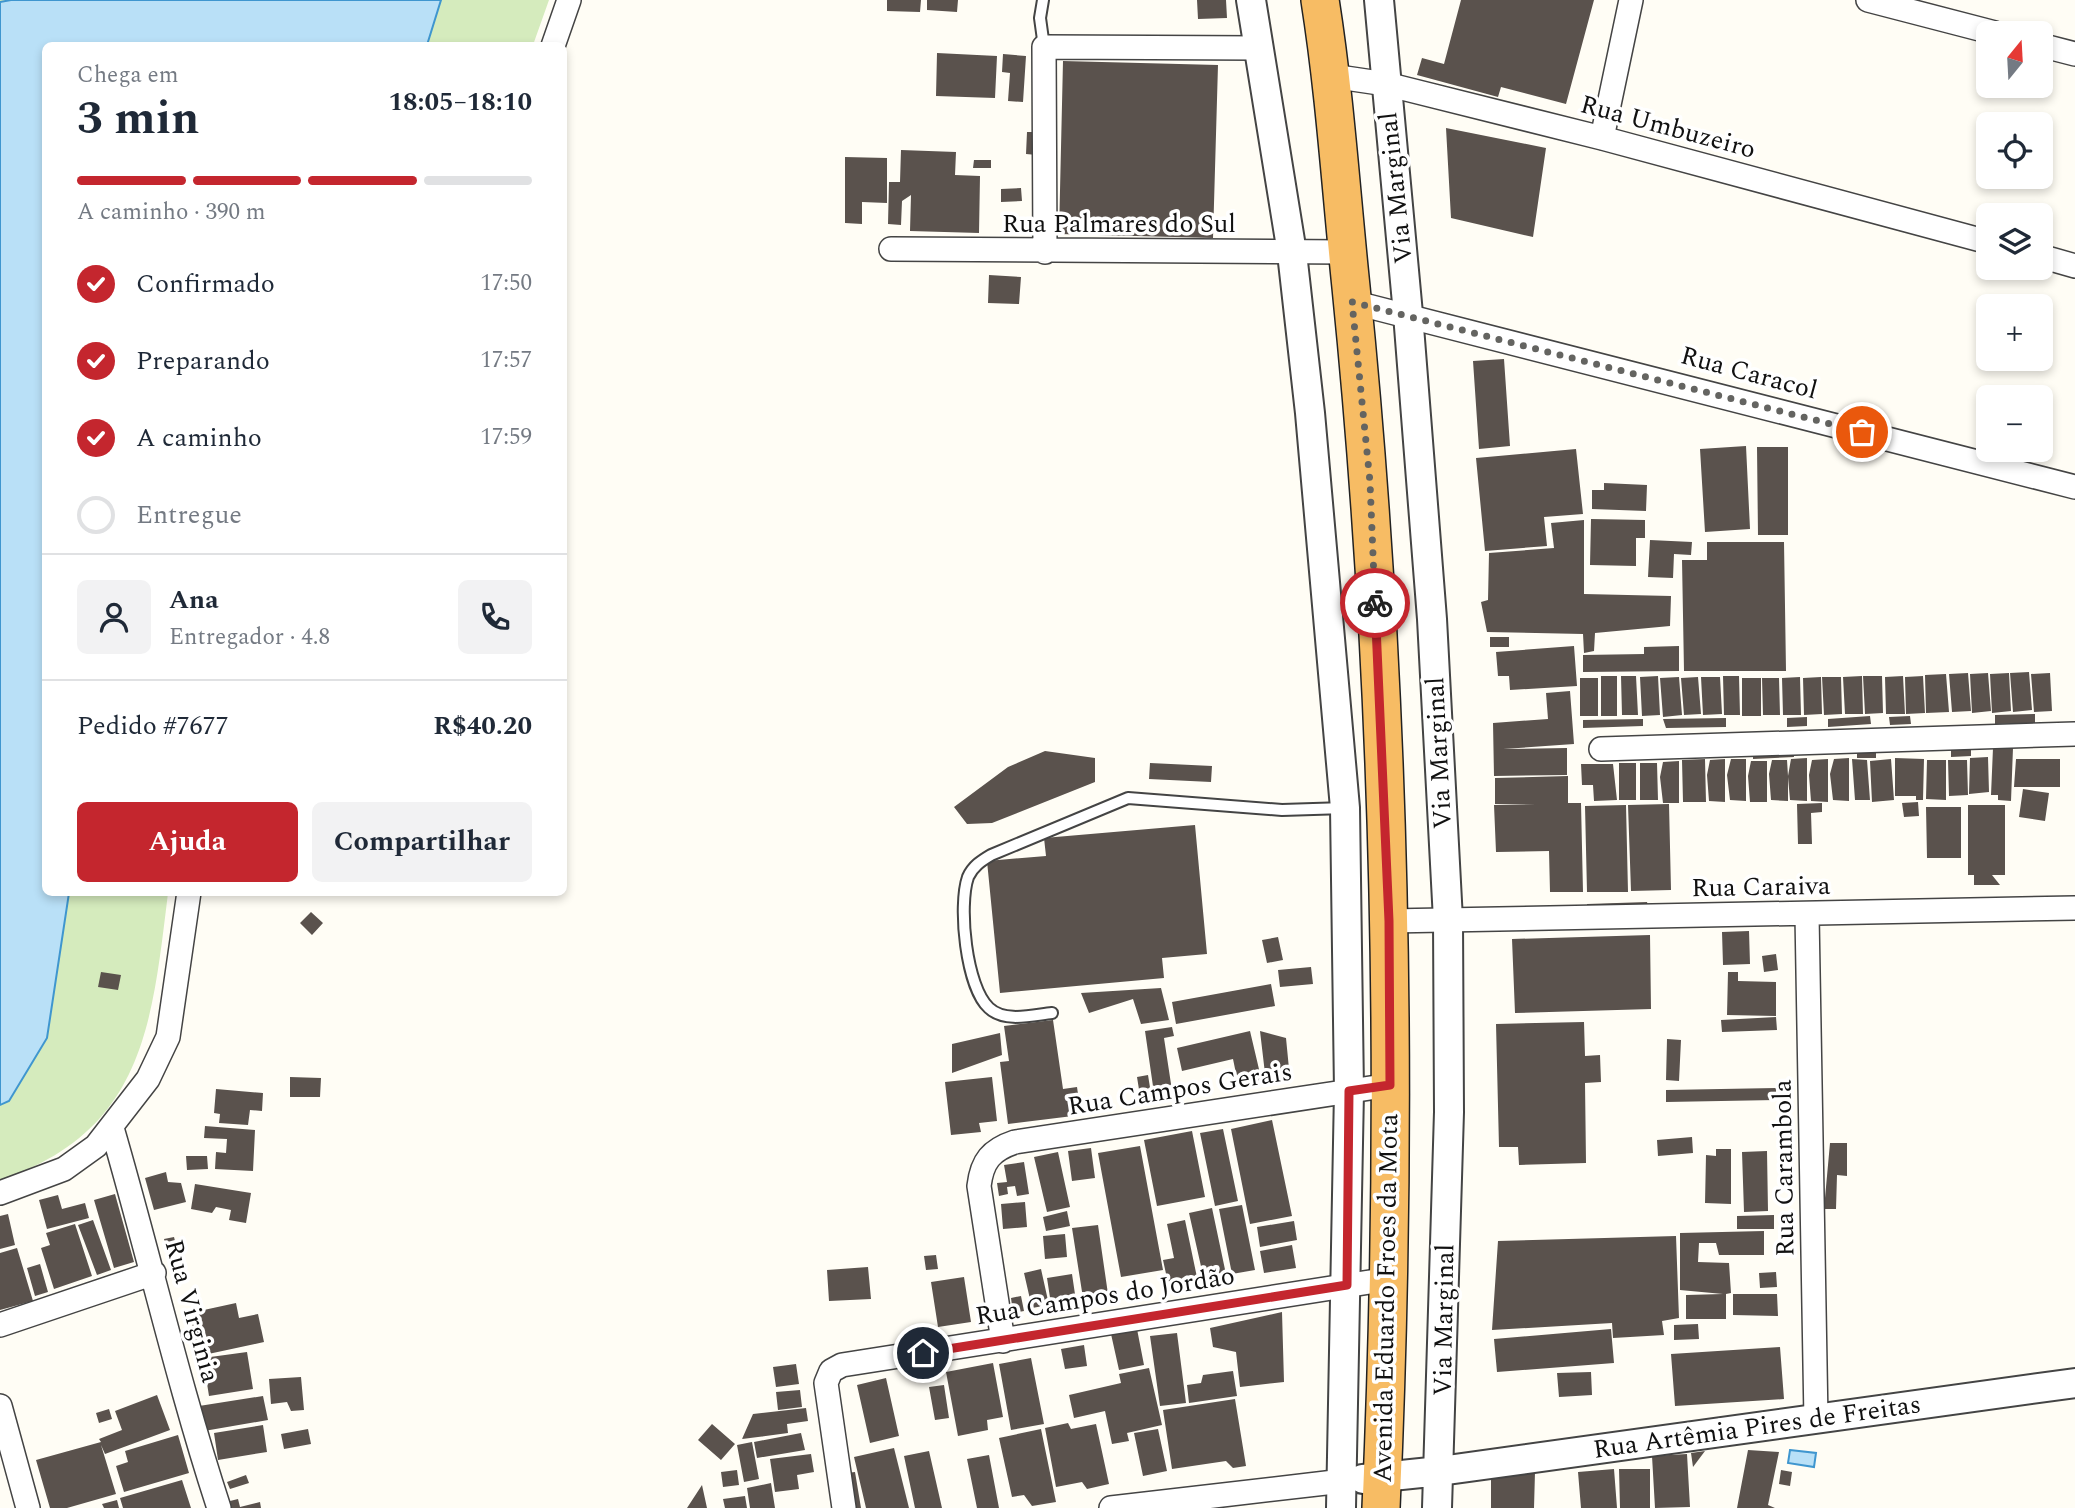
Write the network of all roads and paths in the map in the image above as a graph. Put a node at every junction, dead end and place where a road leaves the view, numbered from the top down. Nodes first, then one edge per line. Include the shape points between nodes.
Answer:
1 (569, 0) edge
2 (1042, 0) edge
3 (1251, 0) edge
4 (1320, 0) edge
5 (1379, 0) edge
6 (1631, 0) edge
7 (1868, 0) edge
8 (1976, 28) edge
9 (554, 42) edge
10 (1044, 47) junction
11 (1259, 48) junction
12 (2053, 48) edge
13 (2075, 54) edge
14 (1332, 76) junction
15 (1386, 85) junction
16 (1602, 138) junction
17 (1976, 239) edge
18 (891, 249) dead end
19 (1347, 251) junction
20 (1045, 252) junction
21 (1292, 253) junction
22 (2053, 260) edge
23 (2075, 266) edge
24 (1352, 302) junction
25 (1408, 314) junction
26 (2075, 487) edge
27 (2075, 734) edge
28 (1601, 749) dead end
29 (1385, 807) junction
30 (1345, 808) junction
31 (188, 896) edge
32 (2075, 908) edge
33 (1807, 915) junction
34 (1448, 920) junction
35 (1389, 921) junction
36 (1052, 1013) dead end
37 (1390, 1085) junction
38 (1349, 1091) junction
39 (112, 1129) junction
40 (0, 1193) edge
41 (154, 1273) junction
42 (1389, 1279) junction
43 (1347, 1285) junction
44 (0, 1325) edge
45 (1003, 1342) junction
46 (2075, 1383) edge
47 (0, 1406) edge
48 (1816, 1420) junction
49 (1440, 1471) junction
50 (1381, 1492) edge
51 (1342, 1494) edge
52 (28, 1508) edge
53 (219, 1508) edge
54 (844, 1508) edge
55 (1111, 1508) edge
56 (1437, 1508) edge

1 - 9 street
2 - 10 lane
3 - 11 street
4 - 14 highway, Avenida Eduardo Froes da Mota
5 - 15 street, Via Marginal
6 - 16 street
7 - 8 street
10 - 11 street
10 - 20 street
11 - 21 street
12 - 13 street
14 - 15 street, Rua Umbuzeiro
14 - 19 highway, Avenida Eduardo Froes da Mota
15 - 16 street, Rua Umbuzeiro
15 - 25 street, Via Marginal
16 - 17 street, Rua Umbuzeiro
18 - 20 street, Rua Palmares do Sul
19 - 21 street, Rua Palmares do Sul
19 - 24 highway, Avenida Eduardo Froes da Mota
20 - 21 street, Rua Palmares do Sul
21 - 30 street
22 - 23 street
24 - 25 street, Rua Caracol
24 - 29 highway, Avenida Eduardo Froes da Mota via 1370,482
25 - 26 street, Rua Caracol
25 - 34 street, Via Marginal via 1432,619
27 - 28 street
29 - 30 street
29 - 35 highway, Avenida Eduardo Froes da Mota
30 - 36 lane via 1282,810 1128,798 974,866 964,910 972,978 989,1008 1010,1017
30 - 38 street
31 - 39 street via 169,1037 148,1079
32 - 33 street, Rua Caraiva
33 - 34 street, Rua Caraiva
33 - 48 street, Rua Carambola
34 - 35 street, Rua Caraiva
34 - 49 street, Via Marginal via 1449,1112
35 - 37 highway, Avenida Eduardo Froes da Mota
37 - 38 street, Rua Campos Gerais
37 - 42 highway, Avenida Eduardo Froes da Mota
38 - 43 street
38 - 45 street, Rua Campos Gerais via 1015,1142 992,1152 981,1175 980,1199
39 - 40 street via 64,1169
39 - 41 street, Rua Virginia
41 - 44 street
41 - 53 street, Rua Virginia
42 - 43 street, Rua Campos do Jordão
42 - 50 highway, Avenida Eduardo Froes da Mota
43 - 45 street, Rua Campos do Jordão
43 - 51 street
45 - 54 street, Rua Campos do Jordão via 842,1365 831,1371 826,1383
46 - 48 street, Rua Artêmia Pires de Freitas
47 - 52 street
48 - 49 street, Rua Artêmia Pires de Freitas
49 - 50 street, Rua Artêmia Pires de Freitas
49 - 56 street, Via Marginal
50 - 51 street, Rua Artêmia Pires de Freitas
51 - 55 street

